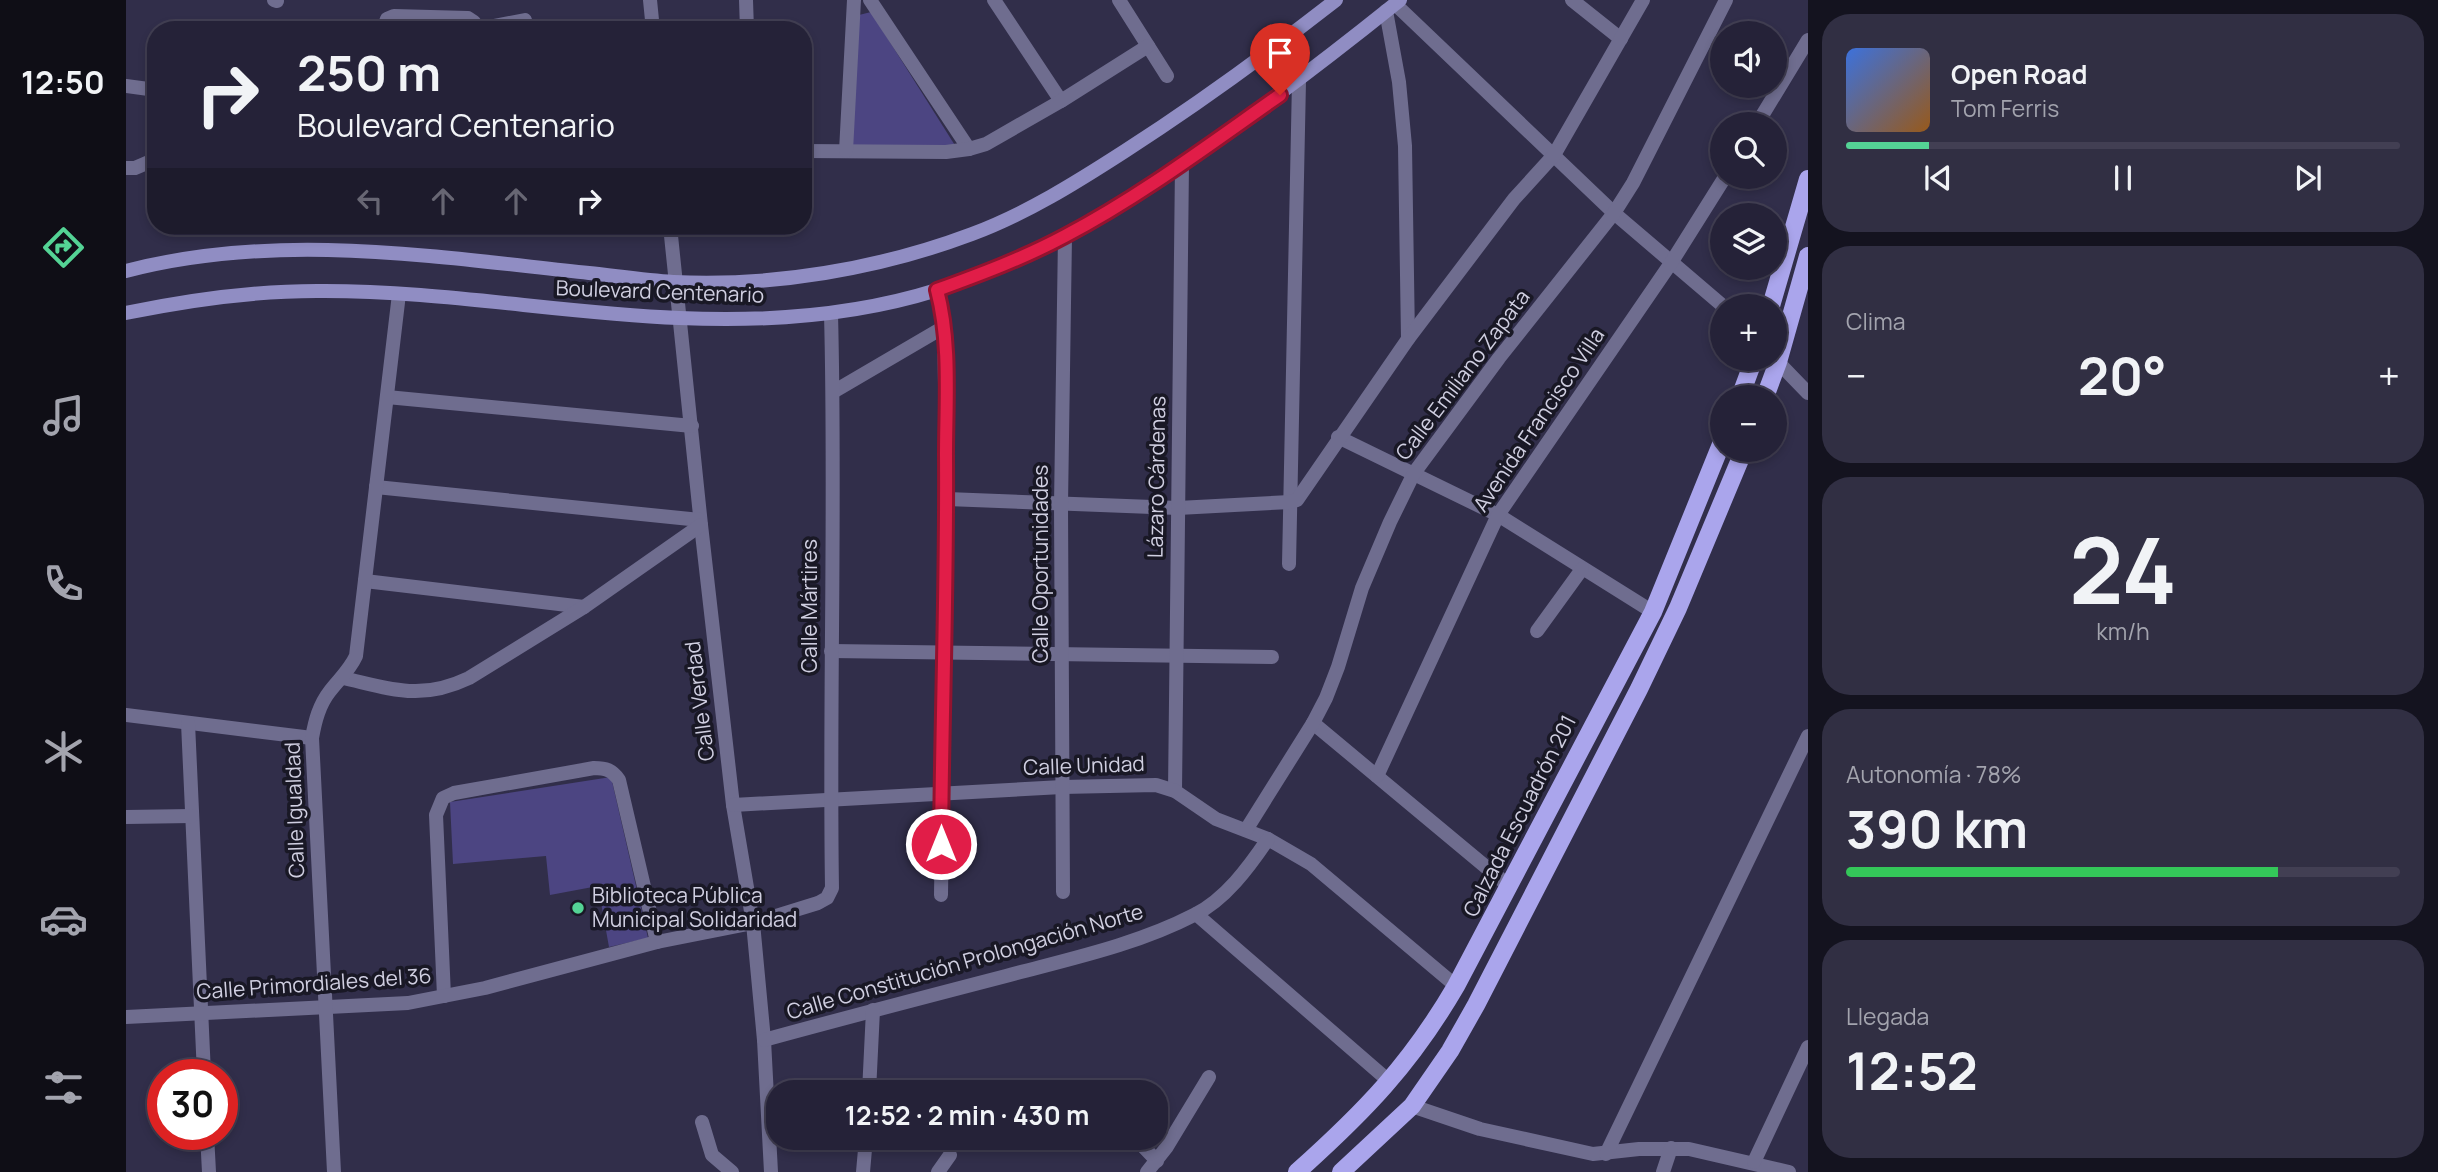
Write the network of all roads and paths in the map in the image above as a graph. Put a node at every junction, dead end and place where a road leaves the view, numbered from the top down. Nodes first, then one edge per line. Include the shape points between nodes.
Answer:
1 (650, 0) edge
2 (746, 0) edge
3 (854, 0) edge
4 (870, 0) edge
5 (994, 0) edge
6 (1119, 0) edge
7 (1336, 0) edge
8 (1572, 0) edge
9 (1643, 0) edge
10 (1726, 0) edge
11 (1394, 5) edge
12 (525, 20) dead end
13 (386, 21) edge
14 (472, 21) edge
15 (519, 21) edge
16 (652, 21) edge
17 (747, 21) edge
18 (1621, 38) junction
19 (1808, 40) edge
20 (1280, 44) junction
21 (1148, 46) junction
22 (1167, 76) dead end
23 (1299, 81) junction
24 (126, 86) edge
25 (147, 89) edge
26 (1061, 101) junction
27 (1764, 112) edge
28 (969, 149) junction
29 (812, 151) edge
30 (846, 151) junction
31 (1554, 155) junction
32 (147, 162) edge
33 (1182, 164) junction
34 (126, 168) edge
35 (1808, 179) edge
36 (1717, 189) edge
37 (1614, 213) junction
38 (671, 235) edge
39 (1065, 236) junction
40 (1808, 256) edge
41 (1671, 263) junction
42 (126, 271) edge
43 (674, 282) junction
44 (937, 290) junction
45 (399, 294) junction
46 (1774, 294) edge
47 (1710, 295) edge
48 (126, 313) edge
49 (831, 314) junction
50 (679, 318) junction
51 (1787, 324) edge
52 (944, 327) junction
53 (1408, 339) junction
54 (1787, 371) edge
55 (833, 392) junction
56 (1808, 393) edge
57 (387, 397) junction
58 (692, 426) junction
59 (1338, 438) junction
60 (1714, 462) edge
61 (1739, 462) edge
62 (1414, 473) junction
63 (376, 486) junction
64 (947, 499) junction
65 (1290, 502) junction
66 (1061, 505) junction
67 (1178, 508) junction
68 (1498, 515) junction
69 (701, 523) junction
70 (1289, 564) dead end
71 (1582, 569) junction
72 (365, 581) junction
73 (584, 607) junction
74 (1653, 612) junction
75 (1537, 631) dead end
76 (831, 651) junction
77 (943, 652) junction
78 (1062, 654) junction
79 (1177, 656) junction
80 (1272, 657) dead end
81 (343, 678) junction
82 (126, 715) edge
83 (188, 723) junction
84 (1313, 723) junction
85 (1808, 736) edge
86 (312, 738) junction
87 (1377, 776) junction
88 (1062, 787) junction
89 (1175, 791) junction
90 (942, 793) junction
91 (831, 798) junction
92 (733, 805) junction
93 (192, 816) junction
94 (126, 817) edge
95 (1246, 830) junction
96 (1268, 839) junction
97 (1510, 887) junction
98 (1063, 892) dead end
99 (941, 895) dead end
100 (827, 898) joint
101 (1196, 914) junction
102 (753, 923) junction
103 (657, 942) junction
104 (1456, 986) junction
105 (444, 996) junction
106 (327, 1005) junction
107 (873, 1010) junction
108 (200, 1013) junction
109 (126, 1017) edge
110 (764, 1040) junction
111 (1808, 1047) edge
112 (203, 1059) edge
113 (1209, 1077) dead end
114 (870, 1080) edge
115 (1390, 1082) junction
116 (1412, 1105) junction
117 (702, 1122) dead end
118 (1671, 1148) junction
119 (208, 1150) edge
120 (865, 1150) edge
121 (1142, 1150) edge
122 (1606, 1154) junction
123 (950, 1155) dead end
124 (1754, 1162) junction
125 (1152, 1167) edge
126 (1344, 1171) edge
127 (209, 1172) edge
128 (334, 1172) edge
129 (732, 1172) edge
130 (772, 1172) edge
131 (863, 1172) edge
132 (939, 1172) edge
133 (1297, 1172) edge
134 (1664, 1172) edge
135 (1789, 1172) edge

1 - 16 street
2 - 17 street
3 - 30 street
4 - 28 street
5 - 26 street
6 - 21 street
7 - 20 main road, Boulevard Centenario
8 - 18 street
9 - 18 street
10 - 37 street, Calle Emiliano Zapata
11 - 23 main road, Boulevard Centenario
11 - 31 street
11 - 53 street via 1405,146
12 - 15 street
13 - 14 street via 394,16
18 - 31 street
19 - 27 street
20 - 23 street
20 - 43 main road, Boulevard Centenario via 1090,173 974,233 909,254 825,272
21 - 22 street
21 - 26 street
23 - 33 main road, Boulevard Centenario
23 - 65 street
24 - 25 street
26 - 28 street
28 - 30 street
29 - 30 street
31 - 37 street
31 - 53 street via 1514,199
32 - 34 street
33 - 39 main road, Boulevard Centenario
33 - 67 street, Lázaro Cárdenas
35 - 46 main road
36 - 41 street, Avenida Francisco Villa
37 - 41 street
37 - 62 street, Calle Emiliano Zapata
38 - 43 street, Calle Verdad
39 - 44 main road, Boulevard Centenario
39 - 66 street, Calle Oportunidades
40 - 51 main road
41 - 47 street
41 - 68 street, Avenida Francisco Villa
42 - 43 main road, Boulevard Centenario via 207,256 293,249 369,252
43 - 50 street, Calle Verdad
44 - 49 main road, Boulevard Centenario
44 - 52 street
45 - 48 main road, Boulevard Centenario via 316,291 239,295
45 - 50 main road, Boulevard Centenario
45 - 57 street, Calle Igualdad
49 - 50 main road, Boulevard Centenario
49 - 55 street, Calle Mártires
50 - 58 street, Calle Verdad
52 - 55 street
52 - 64 street
53 - 59 street
54 - 56 street
55 - 76 street, Calle Mártires
57 - 58 street
57 - 63 street, Calle Igualdad
58 - 69 street, Calle Verdad
59 - 62 street
59 - 65 street via 1301,495
60 - 74 main road, Calzada Escuadrón 201
61 - 116 main road via 1678,608 1632,702 1476,1005
62 - 68 street
62 - 84 street, Calle Emiliano Zapata via 1367,577 1338,667
63 - 69 street
63 - 72 street, Calle Igualdad
64 - 66 street
64 - 77 street
65 - 67 street
65 - 70 street
66 - 67 street
66 - 78 street, Calle Oportunidades
67 - 79 street, Lázaro Cárdenas
68 - 71 street
68 - 87 street, Avenida Francisco Villa
69 - 73 street
69 - 92 street, Calle Verdad
71 - 74 street
71 - 75 street
72 - 73 street
72 - 81 street, Calle Igualdad via 356,656
73 - 81 street via 451,687 403,691
74 - 97 main road, Calzada Escuadrón 201
76 - 77 street
76 - 91 street, Calle Mártires
77 - 78 street
77 - 90 street
78 - 79 street
78 - 88 street, Calle Oportunidades
79 - 80 street
79 - 89 street, Lázaro Cárdenas
81 - 86 street, Calle Igualdad via 323,701
82 - 83 street
83 - 86 street
83 - 93 street
84 - 87 street
84 - 95 street, Calle Emiliano Zapata
85 - 122 street
86 - 106 street, Calle Igualdad
87 - 97 street
88 - 89 street, Calle Unidad via 1156,785
88 - 90 street, Calle Unidad
88 - 98 street, Calle Oportunidades
89 - 95 street, Calle Unidad via 1216,819
90 - 91 street, Calle Unidad
90 - 99 street
91 - 92 street, Calle Unidad
91 - 100 street, Calle Mártires via 832,888
92 - 102 street, Calle Verdad
93 - 94 street
93 - 108 street
95 - 96 street, Calle Unidad
96 - 101 street, Calle Constitución Prolongación Norte via 1225,891
96 - 104 street, Calle Unidad via 1311,864
97 - 104 main road, Calzada Escuadrón 201
100 - 102 street, Calle Primordiales del 36
101 - 107 street, Calle Constitución Prolongación Norte via 1076,957
101 - 115 street
102 - 103 street, Calle Primordiales del 36
102 - 110 street, Calle Verdad
103 - 105 street, Calle Primordiales del 36
103 - 105 street via 619,780 613,772 594,768 454,793 443,798 436,815
104 - 115 main road, Calzada Escuadrón 201
105 - 106 street, Calle Primordiales del 36 via 408,1003
106 - 108 street, Calle Primordiales del 36
106 - 128 street, Calle Igualdad
107 - 110 street, Calle Constitución Prolongación Norte
107 - 114 street
108 - 109 street, Calle Primordiales del 36
108 - 112 street
110 - 130 street, Calle Verdad
111 - 124 street
113 - 125 street
115 - 133 main road, Calzada Escuadrón 201 via 1352,1124
116 - 122 street via 1480,1129
116 - 126 main road
117 - 129 street via 712,1155
118 - 122 street
118 - 124 street
118 - 134 street
119 - 127 street
120 - 131 street
121 - 125 street
123 - 132 street
124 - 135 street

